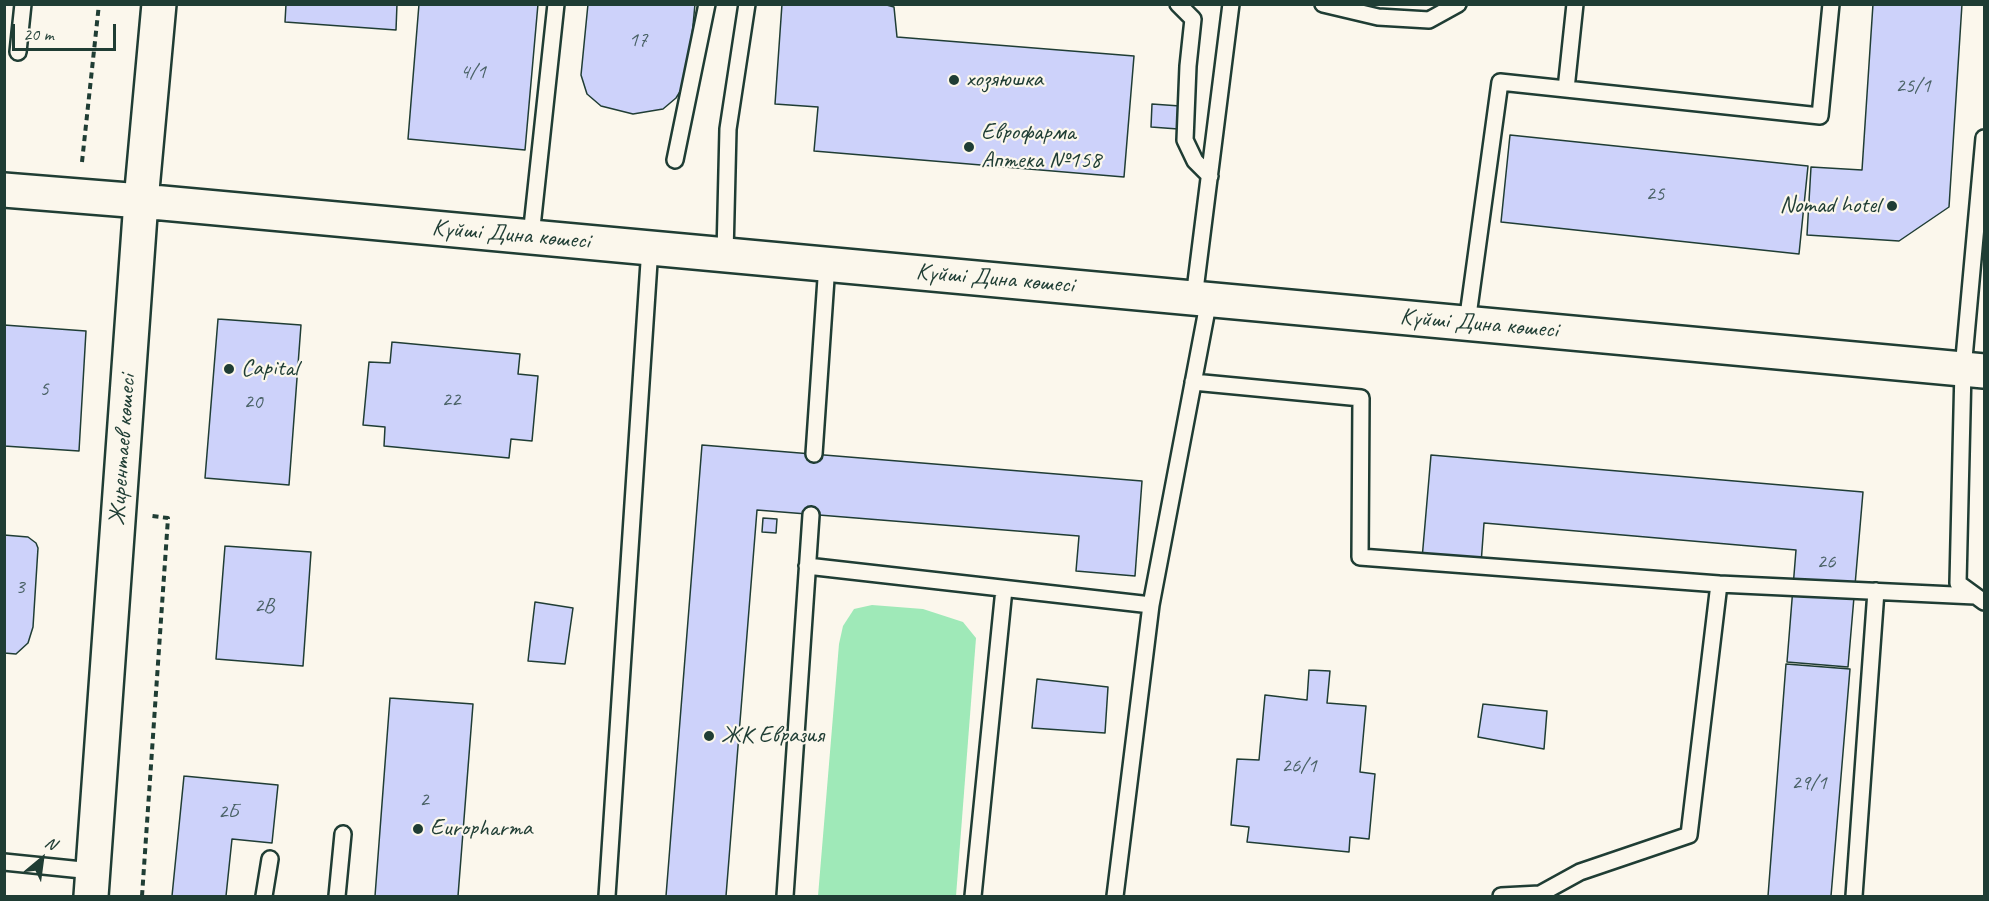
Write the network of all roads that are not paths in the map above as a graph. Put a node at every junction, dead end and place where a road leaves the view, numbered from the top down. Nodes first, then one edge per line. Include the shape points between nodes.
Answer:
1 (23, 4) edge
2 (159, 4) edge
3 (556, 4) edge
4 (707, 4) edge
5 (747, 4) edge
6 (1178, 4) edge
7 (1232, 4) edge
8 (1323, 4) edge
9 (1458, 4) edge
10 (1575, 4) edge
11 (1831, 4) edge
12 (18, 52) dead end
13 (1566, 90) junction
14 (1984, 138) edge
15 (675, 160) dead end
16 (1209, 176) junction
17 (4, 190) edge
18 (141, 201) junction
19 (531, 236) junction
20 (650, 247) junction
21 (725, 254) junction
22 (827, 264) junction
23 (1201, 298) junction
24 (1467, 323) junction
25 (1974, 370) edge
26 (1193, 382) junction
27 (814, 454) dead end
28 (811, 514) dead end
29 (807, 566) junction
30 (1719, 584) junction
31 (1004, 589) junction
32 (1876, 591) junction
33 (1980, 599) edge
34 (1151, 605) junction
35 (343, 834) dead end
36 (270, 859) dead end
37 (4, 862) edge
38 (92, 884) edge
39 (264, 897) edge
40 (337, 897) edge
41 (607, 897) edge
42 (784, 897) edge
43 (973, 897) edge
44 (1115, 897) edge
45 (1501, 897) edge
46 (1854, 897) edge

1 - 12 lane
2 - 18 street, Жирентаев көшесі
3 - 19 lane
4 - 15 lane
5 - 21 lane via 728,129
6 - 16 lane via 1192,20 1185,140 1195,161
7 - 16 lane
8 - 9 lane via 1378,17 1429,20
10 - 13 lane
11 - 13 lane via 1820,116
13 - 24 lane via 1500,82
14 - 25 lane
16 - 23 lane
17 - 18 street, Күйші Дина көшесі
18 - 19 street, Күйші Дина көшесі
18 - 38 street, Жирентаев көшесі
19 - 20 street, Күйші Дина көшесі
20 - 21 street, Күйші Дина көшесі
20 - 41 lane
21 - 22 street, Күйші Дина көшесі
22 - 23 street, Күйші Дина көшесі
22 - 27 lane
23 - 24 street, Күйші Дина көшесі
23 - 26 lane
24 - 25 street, Күйші Дина көшесі
25 - 33 lane via 1958,584
26 - 30 lane via 1361,398 1360,557
26 - 34 lane
28 - 29 lane
29 - 31 lane
29 - 42 lane
30 - 32 lane
30 - 45 lane via 1689,836 1580,872 1540,894
31 - 34 lane
31 - 43 lane
32 - 33 lane
32 - 46 lane
34 - 44 lane
35 - 40 lane
36 - 39 lane
37 - 38 lane

